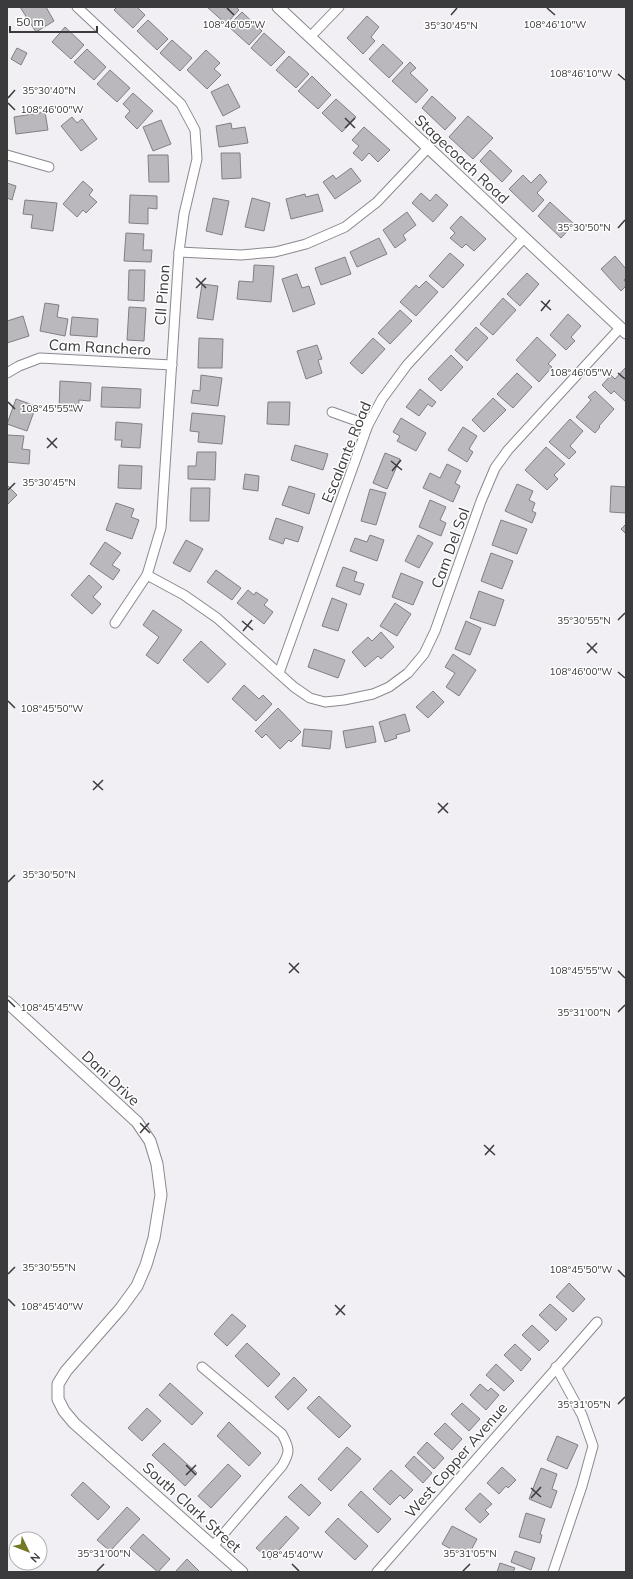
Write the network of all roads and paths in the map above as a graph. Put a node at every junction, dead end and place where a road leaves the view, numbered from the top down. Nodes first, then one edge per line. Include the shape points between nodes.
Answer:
1 (77, 7) edge
2 (278, 7) edge
3 (339, 7) edge
4 (310, 37) junction
5 (428, 148) junction
6 (7, 156) edge
7 (49, 167) dead end
8 (524, 238) junction
9 (179, 252) junction
10 (623, 330) edge
11 (172, 365) junction
12 (7, 374) edge
13 (332, 412) dead end
14 (368, 425) junction
15 (147, 575) junction
16 (115, 623) dead end
17 (279, 672) junction
18 (7, 1002) edge
19 (597, 1322) dead end
20 (202, 1367) dead end
21 (556, 1367) junction
22 (122, 1464) joint
23 (213, 1546) junction
24 (242, 1572) edge
25 (377, 1572) edge
26 (552, 1572) edge

1 - 9 street, Cll Pinon via 181,104 195,130 197,159 184,214
2 - 4 street, Stagecoach Road
3 - 4 street
4 - 5 street, Stagecoach Road
5 - 8 street, Stagecoach Road
5 - 9 street via 377,202 345,227 306,244 275,252 241,255
6 - 7 street
8 - 10 street, Stagecoach Road
8 - 14 street, Escalante Road via 407,365 382,399
9 - 11 street, Cll Pinon
10 - 17 street, Cam Del Sol via 508,450 495,468 435,631 424,654 408,673 389,687 373,694 325,702 310,698
11 - 12 street, Cam Ranchero via 40,358
11 - 15 street, Cll Pinon via 161,528
13 - 14 street
14 - 17 street, Escalante Road
15 - 16 street, Cll Pinon
15 - 17 street, Cam Del Sol via 184,595 217,618
18 - 22 street, Dani Drive via 137,1122 150,1141 157,1164 161,1195 155,1231 146,1265 137,1286 58,1384 58,1399 64,1411 74,1423
19 - 21 street, West Copper Avenue
20 - 23 street via 282,1434 288,1444 289,1455
21 - 25 street, West Copper Avenue
21 - 26 street via 582,1415 593,1446
22 - 23 street, South Clark Street
23 - 24 street, South Clark Street

